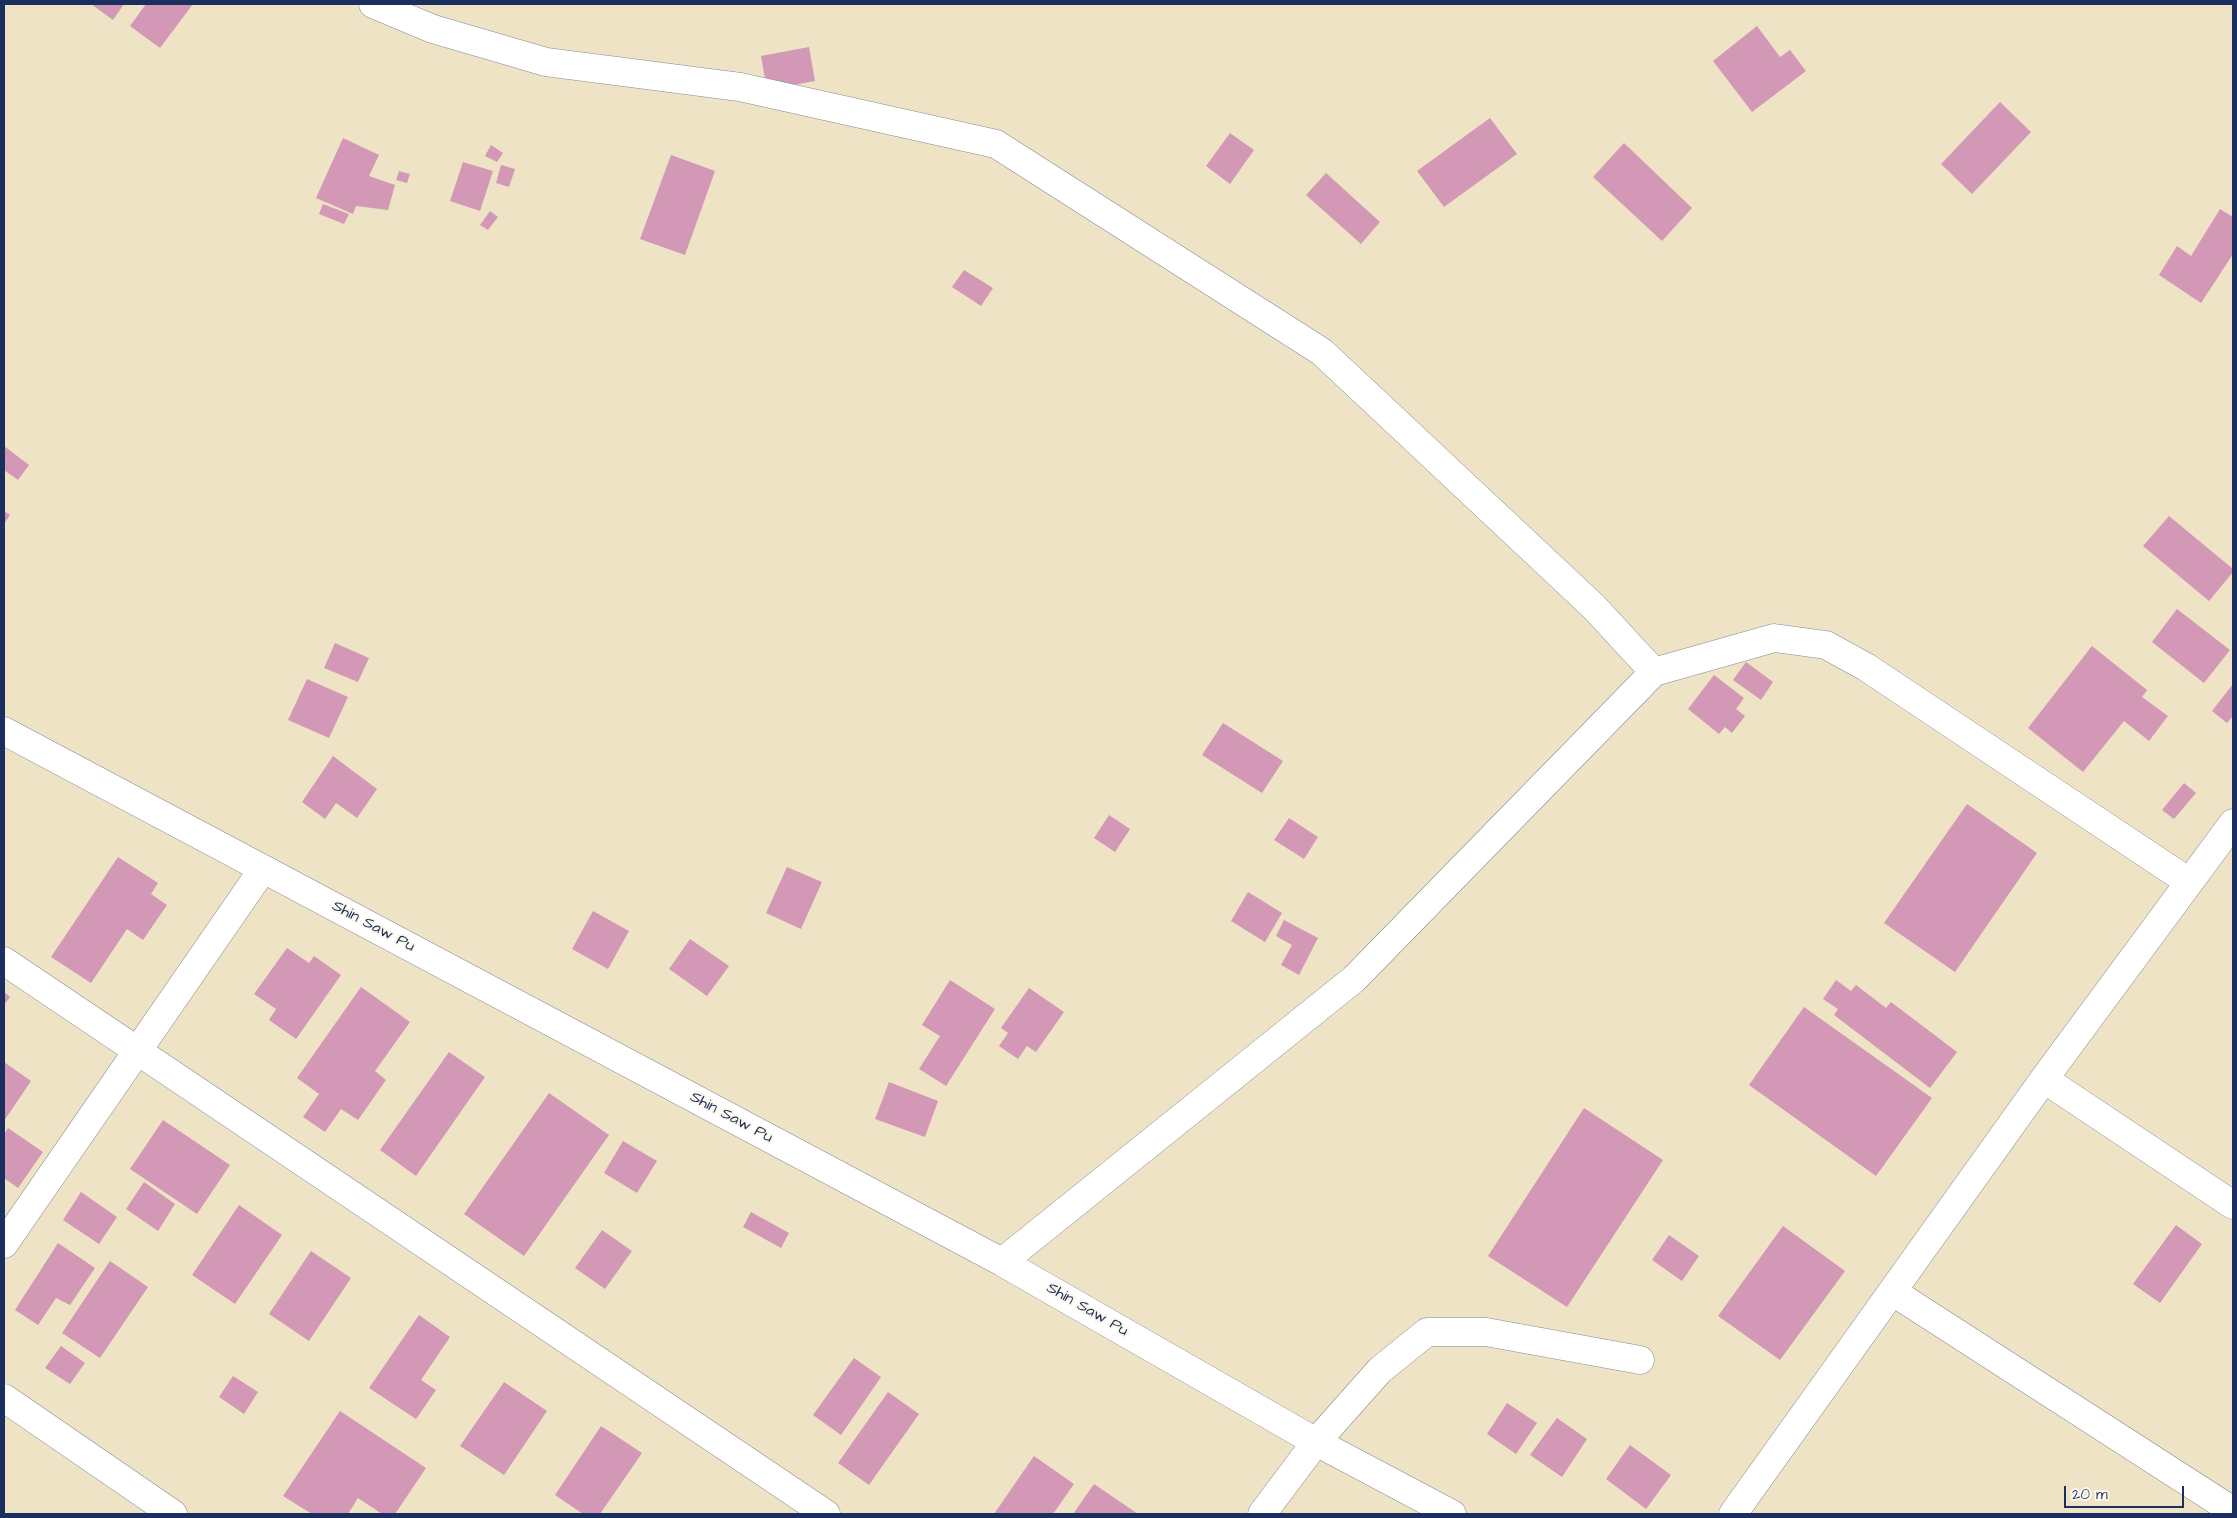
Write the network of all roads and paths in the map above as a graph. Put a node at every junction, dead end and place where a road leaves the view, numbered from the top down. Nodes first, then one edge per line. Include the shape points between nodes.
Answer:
1 (373, 4) edge
2 (1654, 672) junction
3 (4, 731) edge
4 (2233, 822) edge
5 (263, 869) junction
6 (2189, 882) junction
7 (4, 961) edge
8 (138, 1050) junction
9 (2044, 1080) junction
10 (2233, 1205) edge
11 (4, 1244) edge
12 (1002, 1262) junction
13 (1893, 1292) junction
14 (1640, 1360) dead end
15 (4, 1398) edge
16 (1316, 1442) junction
17 (2233, 1511) edge
18 (173, 1514) edge
19 (826, 1514) edge
20 (1262, 1514) edge
21 (1452, 1514) edge
22 (1733, 1514) edge

1 - 2 street via 433,28 546,62 740,87 996,144 1322,352 1594,607
2 - 6 street via 1774,638 1826,645 1866,667
2 - 12 street via 1354,979
3 - 5 street, Shin Saw Pu
4 - 6 street
5 - 8 street
5 - 12 street, Shin Saw Pu
6 - 9 street
7 - 8 street
8 - 11 street
8 - 19 street
9 - 10 street
9 - 13 street
12 - 16 street, Shin Saw Pu
13 - 17 street
13 - 22 street
14 - 16 street via 1486,1332 1427,1332 1380,1370
15 - 18 street
16 - 20 street
16 - 21 street, Shin Saw Pu

